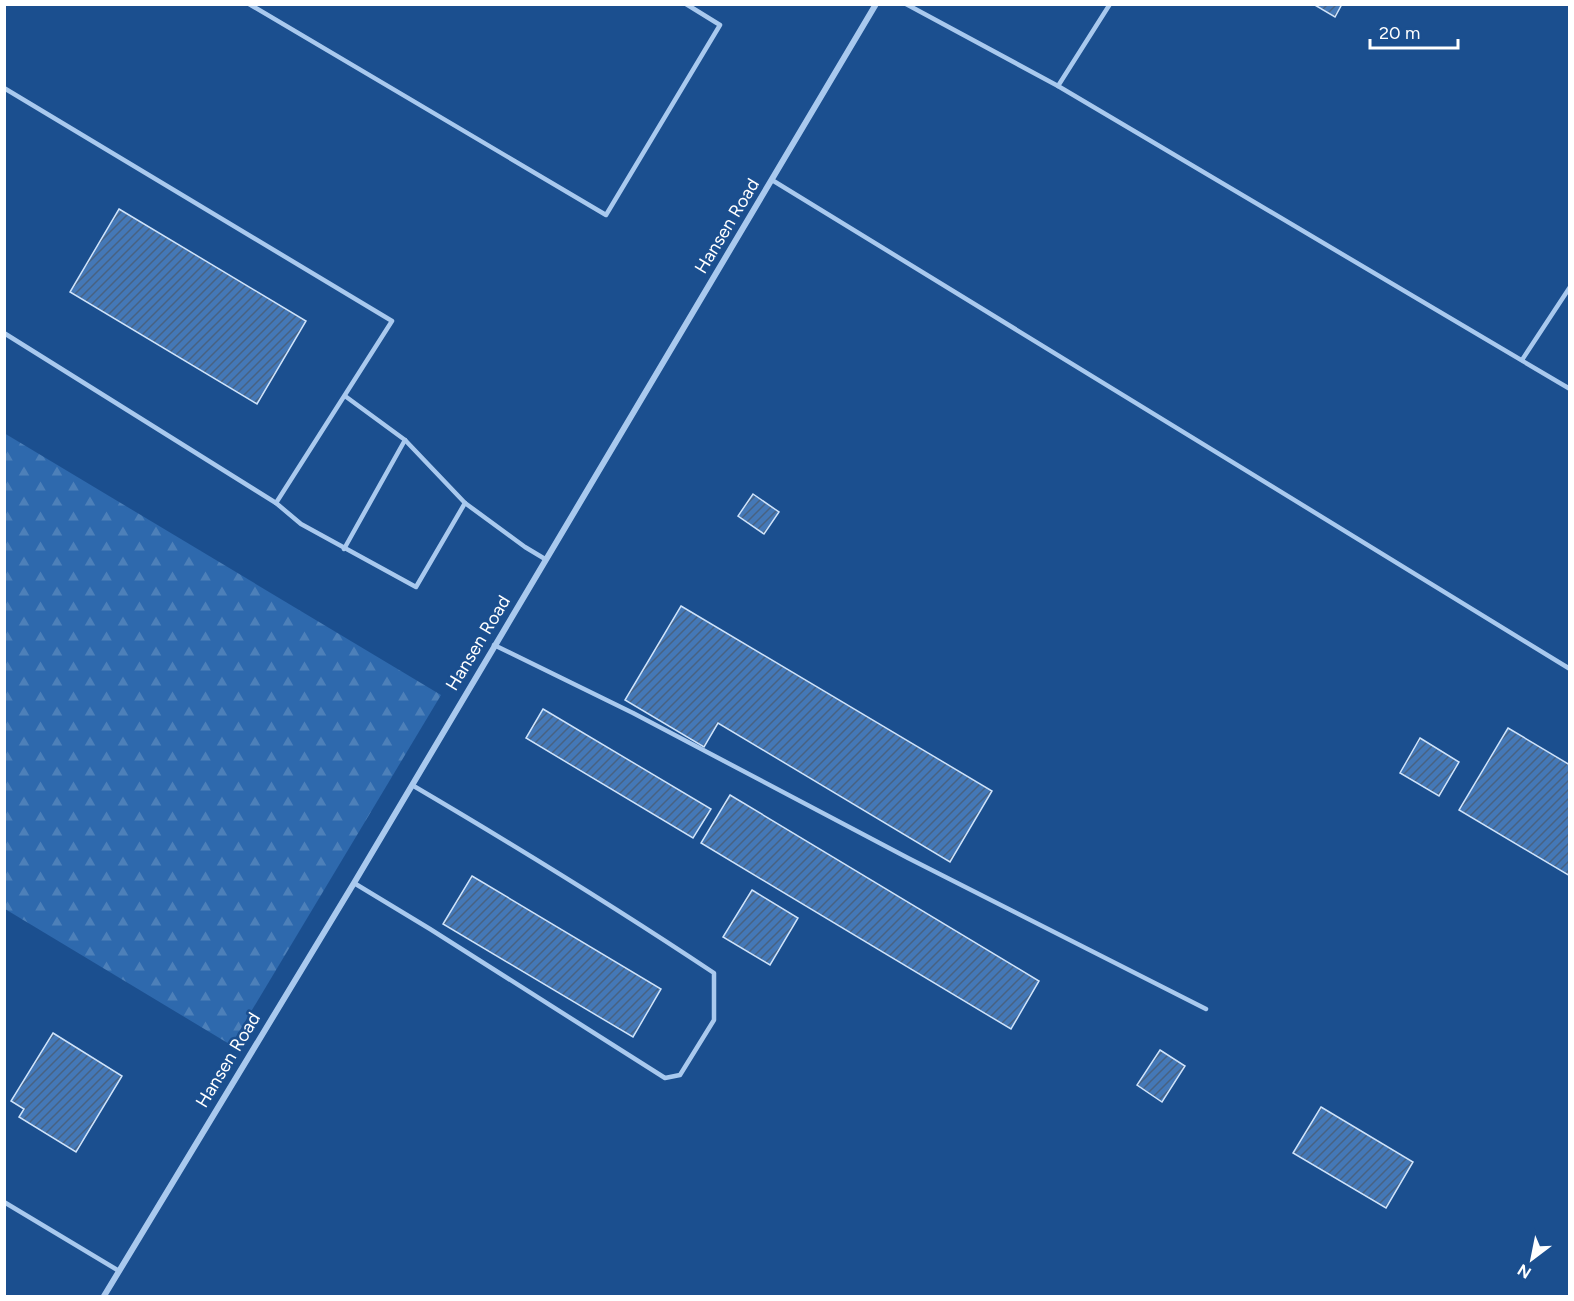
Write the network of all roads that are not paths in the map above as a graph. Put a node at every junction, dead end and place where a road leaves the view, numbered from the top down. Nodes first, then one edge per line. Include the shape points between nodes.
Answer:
1 (249, 4) edge
2 (686, 4) edge
3 (876, 4) edge
4 (906, 4) edge
5 (1110, 4) edge
6 (1058, 86) junction
7 (4, 88) edge
8 (772, 180) junction
9 (1569, 287) edge
10 (4, 333) edge
11 (1521, 360) junction
12 (1569, 389) edge
13 (345, 396) junction
14 (405, 440) junction
15 (276, 503) junction
16 (465, 503) junction
17 (344, 549) junction
18 (545, 559) junction
19 (494, 645) junction
20 (1569, 669) edge
21 (412, 785) junction
22 (354, 883) junction
23 (1206, 1009) dead end
24 (4, 1202) edge
25 (118, 1271) junction
26 (104, 1296) edge

1 - 2 lane via 606,215 720,25
3 - 8 street, Hansen Road
4 - 6 lane
5 - 6 lane
6 - 11 lane
7 - 13 lane via 392,321
8 - 18 street, Hansen Road
8 - 20 lane
9 - 11 lane
10 - 15 lane
11 - 12 lane
13 - 14 lane
13 - 15 lane
14 - 16 lane
14 - 17 lane
15 - 17 lane via 301,524
16 - 17 lane via 416,587
16 - 18 lane
18 - 19 street, Hansen Road
19 - 21 street, Hansen Road
19 - 23 lane
21 - 22 street, Hansen Road
21 - 22 lane via 714,973 714,1020 680,1075 664,1078
22 - 25 street, Hansen Road
24 - 25 lane
25 - 26 street, Hansen Road

